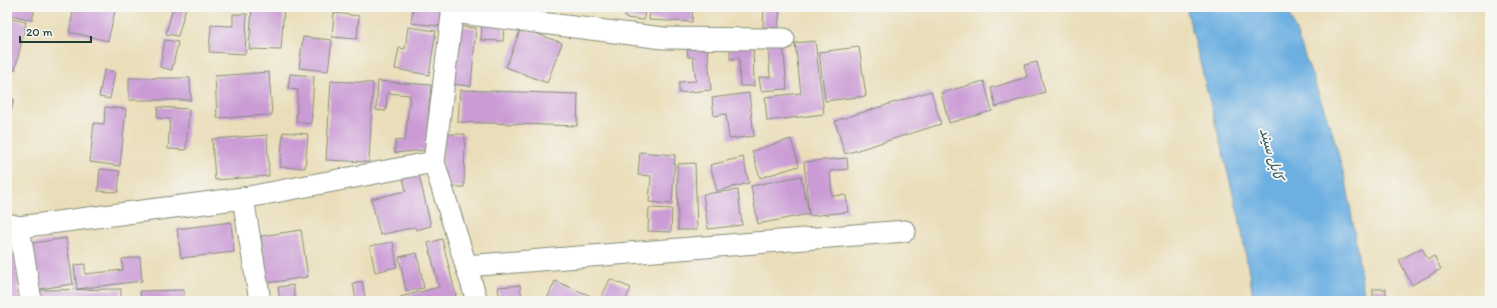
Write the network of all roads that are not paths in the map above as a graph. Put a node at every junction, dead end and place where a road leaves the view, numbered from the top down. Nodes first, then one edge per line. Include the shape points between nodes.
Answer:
1 (453, 9) edge
2 (784, 39) dead end
3 (434, 162) junction
4 (243, 198) junction
5 (13, 225) edge
6 (905, 231) dead end
7 (466, 266) junction
8 (31, 301) edge
9 (260, 301) edge
10 (477, 301) edge

1 - 2 street via 663,38
1 - 3 street
3 - 4 street
3 - 7 street
4 - 5 street
4 - 9 street
5 - 8 street
6 - 7 street
7 - 10 street

